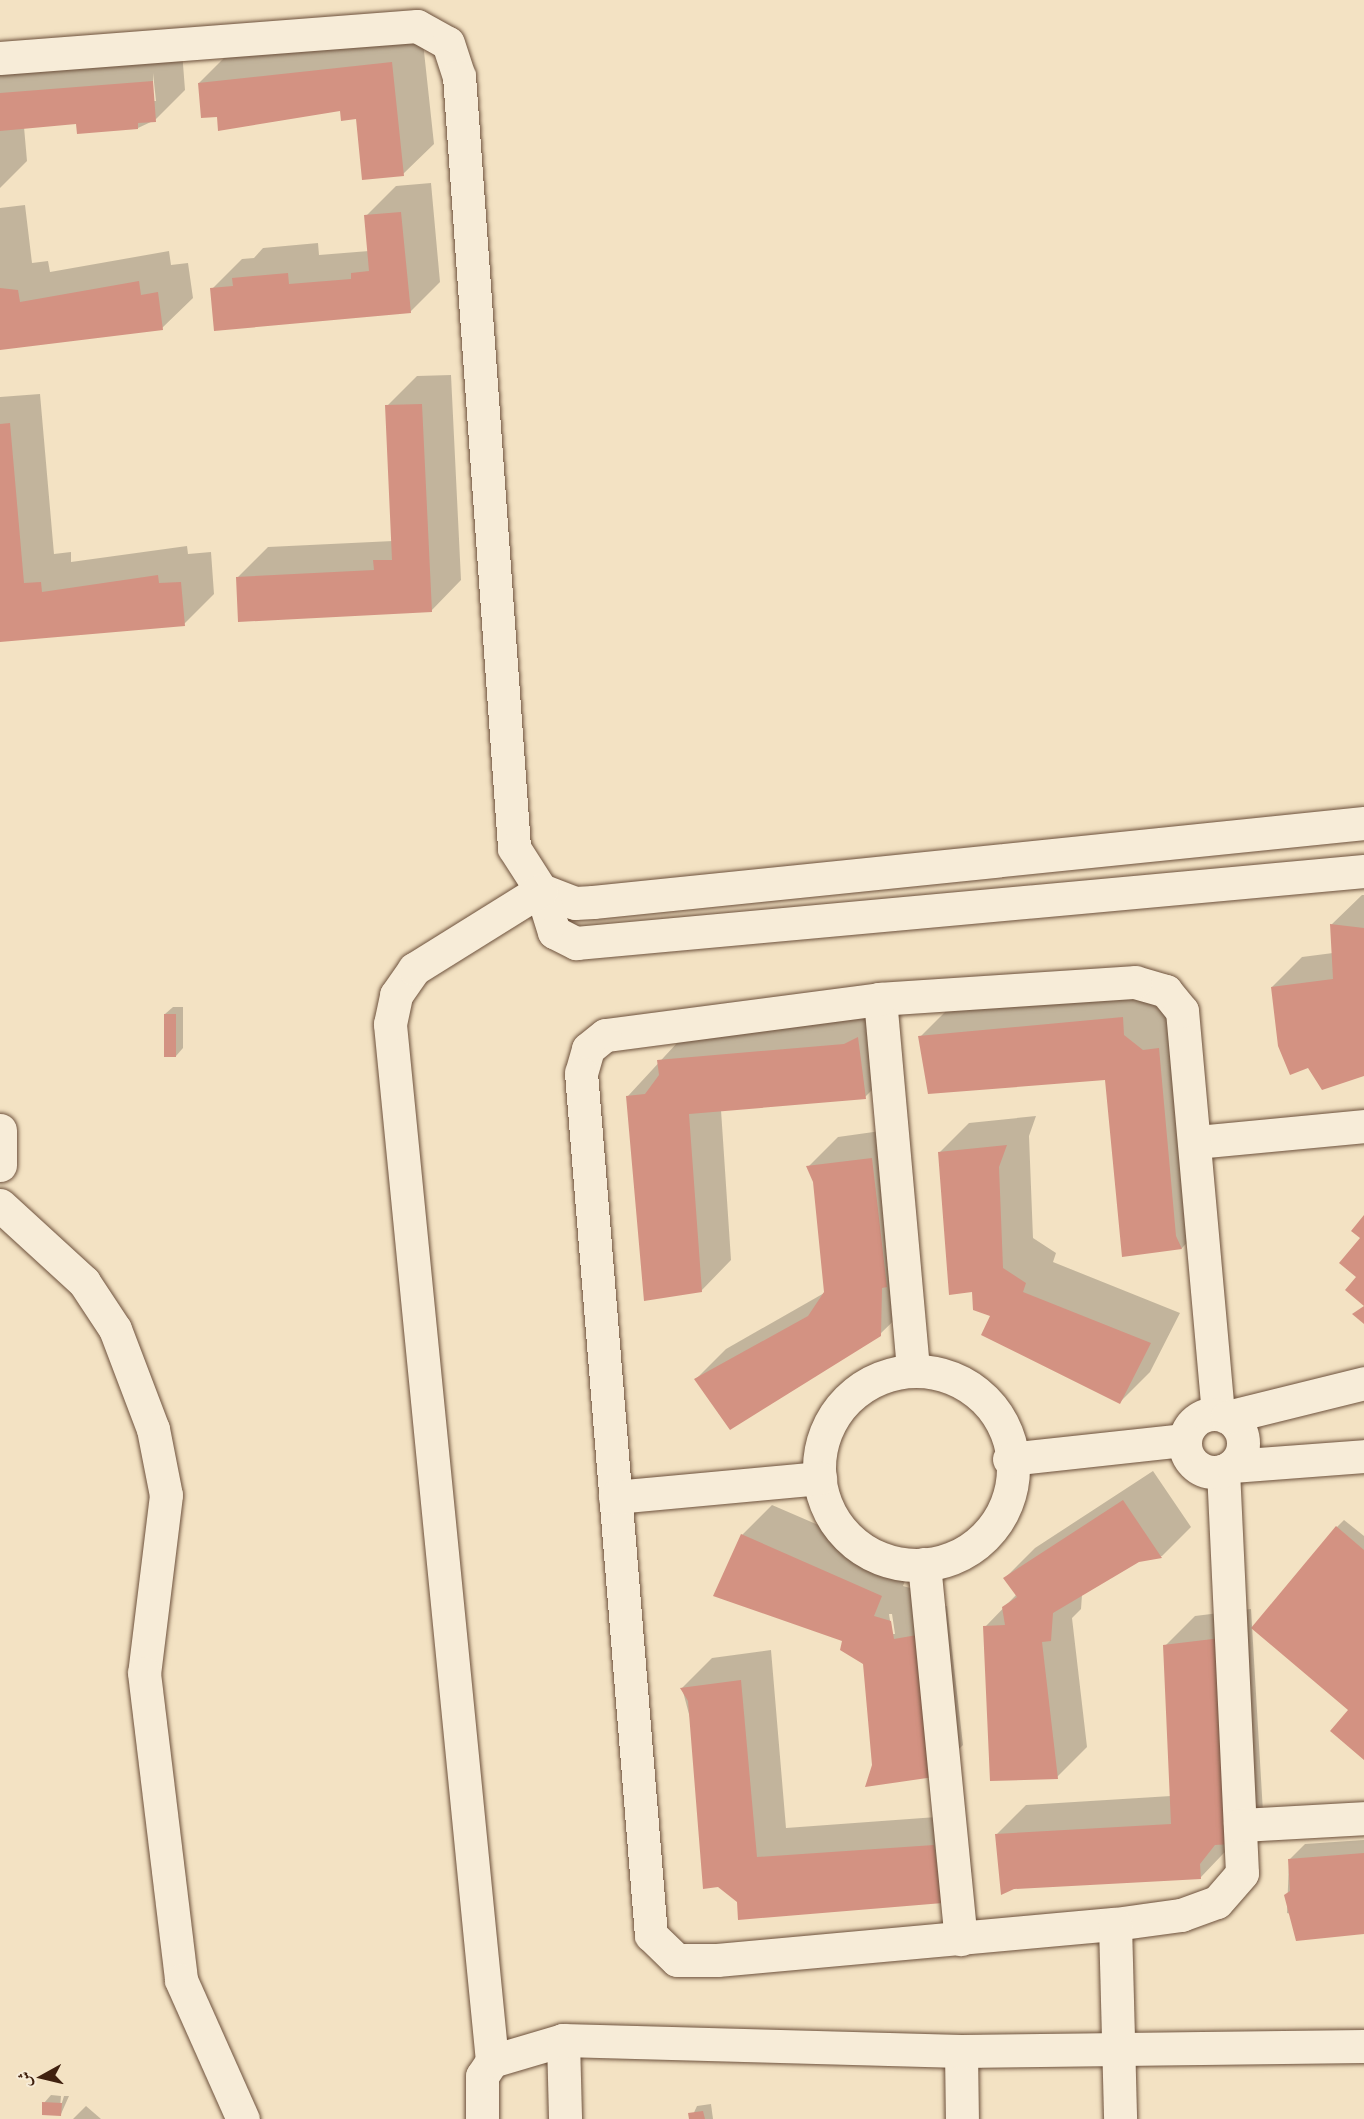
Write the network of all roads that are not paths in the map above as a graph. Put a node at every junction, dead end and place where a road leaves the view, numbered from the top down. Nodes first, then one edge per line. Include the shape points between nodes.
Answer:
1 (0, 58) edge
2 (1364, 823) edge
3 (1364, 871) edge
4 (541, 890) junction
5 (880, 999) junction
6 (1364, 1126) edge
7 (0, 1130) edge
8 (1196, 1142) junction
9 (0, 1166) edge
10 (0, 1204) edge
11 (913, 1370) junction
12 (1364, 1383) edge
13 (1223, 1415) junction
14 (1185, 1440) junction
15 (1364, 1456) edge
16 (1009, 1459) junction
17 (1228, 1468) junction
18 (820, 1478) junction
19 (615, 1497) junction
20 (924, 1564) junction
21 (1364, 1818) edge
22 (1240, 1825) junction
23 (1115, 1924) junction
24 (961, 1939) junction
25 (563, 2040) junction
26 (1364, 2046) edge
27 (1119, 2049) junction
28 (961, 2051) junction
29 (492, 2061) junction
30 (243, 2119) edge
31 (482, 2119) edge
32 (565, 2119) edge
33 (962, 2119) edge
34 (1120, 2119) edge

1 - 4 street via 417,26 448,43 459,76 514,848
2 - 4 street via 593,902 575,903
3 - 4 street via 576,943 554,932
4 - 29 street via 414,969 396,995 390,1024
5 - 8 street via 1135,982 1166,991 1182,1011
5 - 11 street
5 - 19 street via 605,1035 588,1049 581,1073
6 - 8 street
7 - 9 street
8 - 13 street
10 - 30 street via 84,1282 116,1329 153,1429 166,1495 144,1673 181,1980
11 - 16 street via 937,1372 966,1383 990,1402 1006,1428
11 - 18 street via 877,1378 851,1395 832,1419 821,1448
12 - 13 street
13 - 14 street via 1200,1417
13 - 17 street via 1243,1440
14 - 16 street
14 - 17 street via 1196,1466
15 - 17 street
16 - 20 street via 1012,1492 998,1523 974,1547
17 - 22 street
18 - 19 street
18 - 20 street via 829,1511 849,1538 877,1557
19 - 24 street via 651,1935 677,1960
20 - 24 street
21 - 22 street
22 - 23 street via 1242,1873 1217,1902 1181,1915
23 - 24 street
23 - 27 street
25 - 28 street
25 - 29 street
25 - 32 street
26 - 27 street
27 - 28 street
27 - 34 street
28 - 33 street
29 - 31 street via 483,2076

